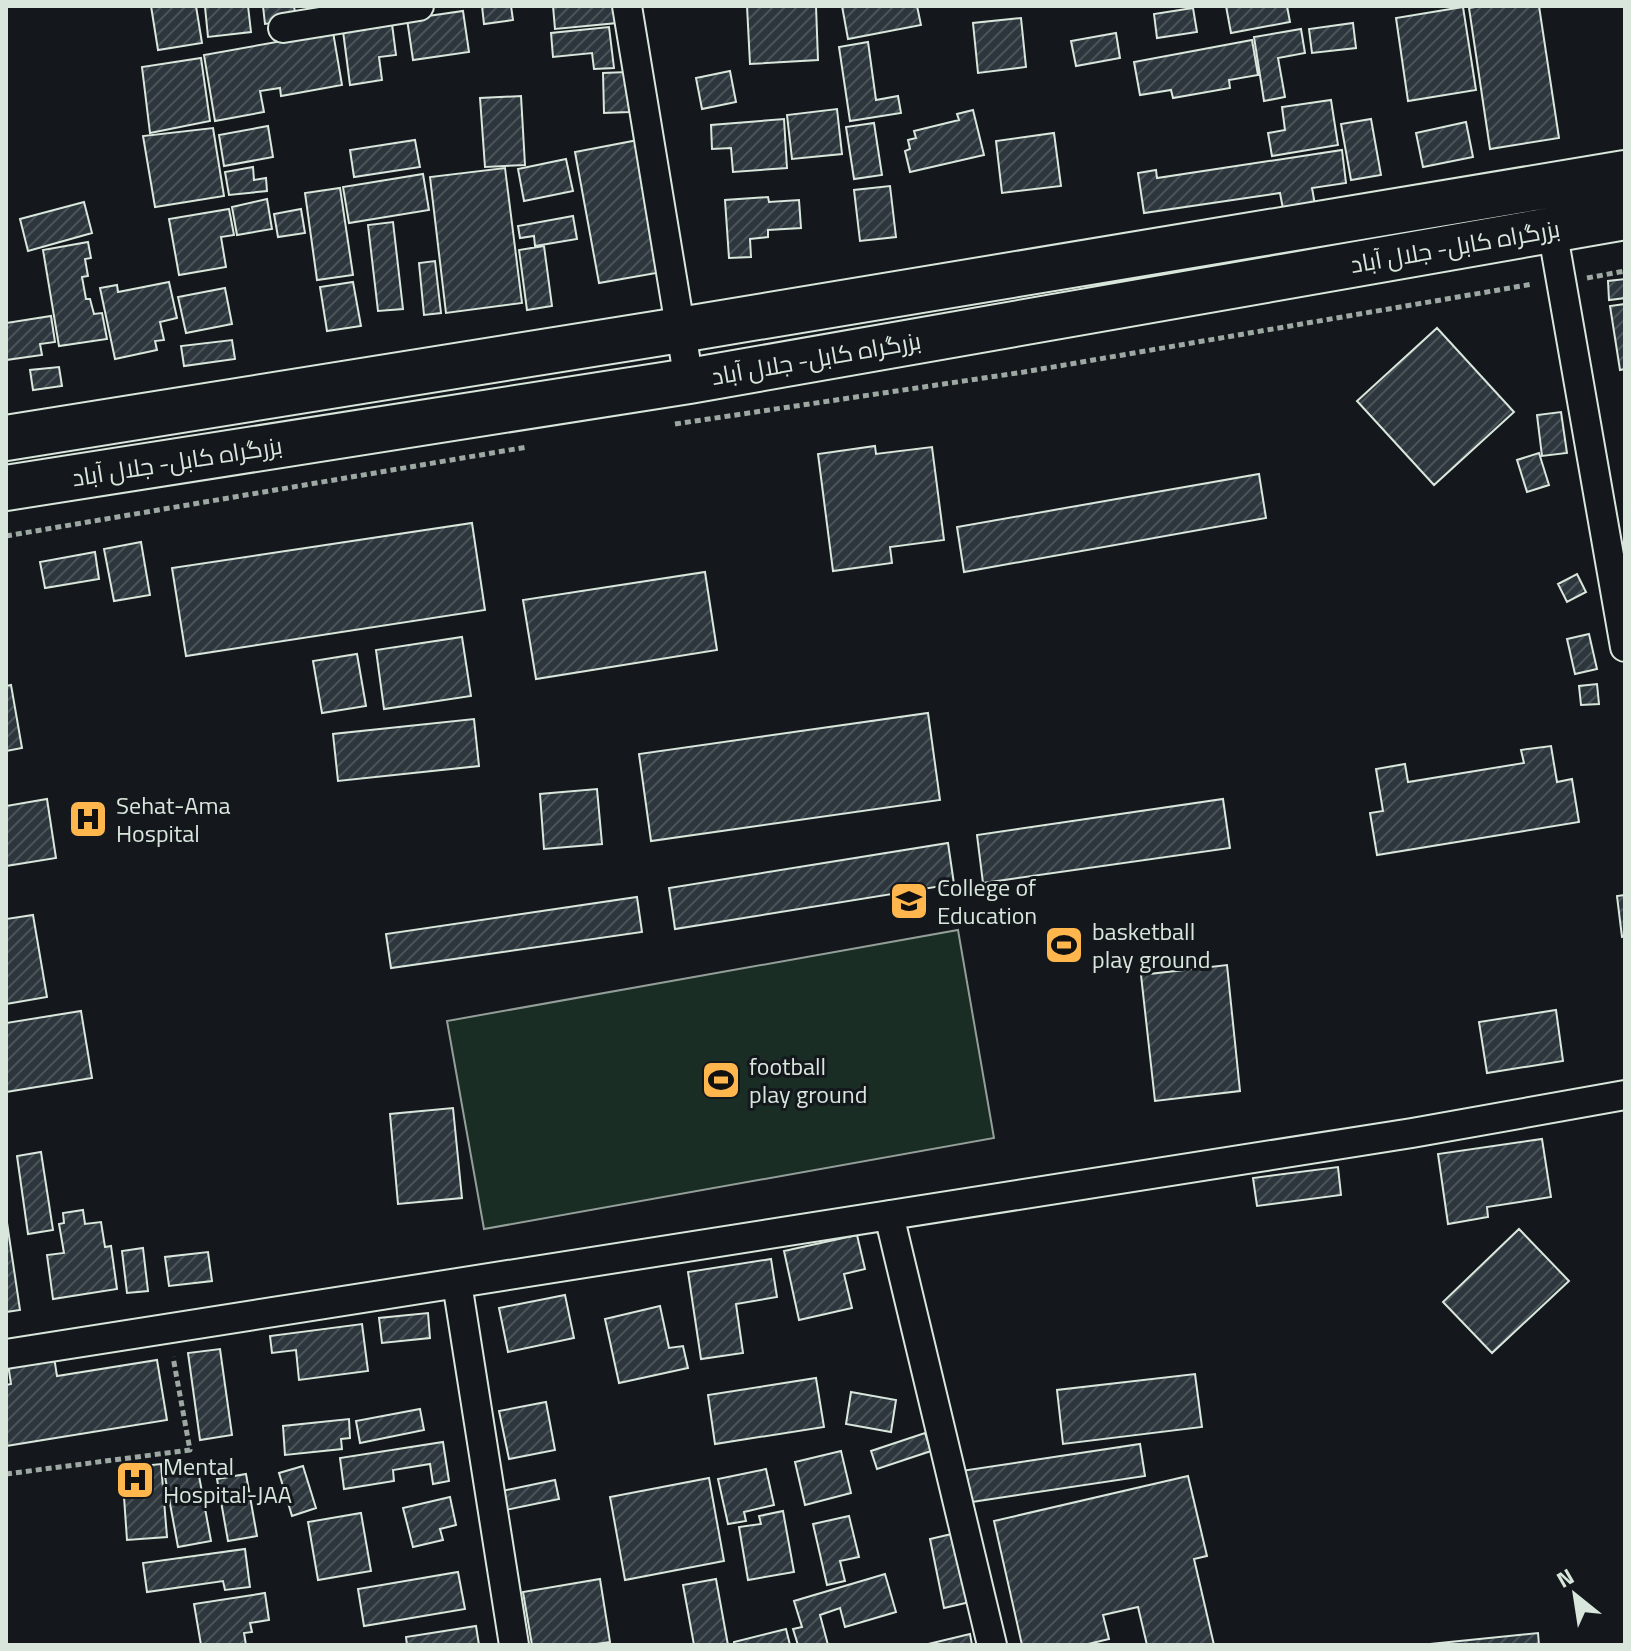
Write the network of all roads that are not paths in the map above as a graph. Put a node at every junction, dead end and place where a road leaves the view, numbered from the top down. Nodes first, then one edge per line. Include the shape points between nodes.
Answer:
1 (419, 6) edge
2 (627, 6) edge
3 (283, 28) dead end
4 (1625, 173) edge
5 (1625, 217) edge
6 (1552, 229) junction
7 (680, 330) junction
8 (689, 381) junction
9 (6, 438) edge
10 (6, 488) edge
11 (1625, 647) edge
12 (1625, 1095) edge
13 (889, 1215) junction
14 (457, 1283) junction
15 (6, 1354) edge
16 (514, 1645) edge
17 (992, 1645) edge

1 - 3 street
2 - 7 street
4 - 7 highway, بزرگراه کابل- جلال آباد
5 - 6 highway, بزرگراه کابل- جلال آباد
6 - 8 highway, بزرگراه کابل- جلال آباد
6 - 11 street
7 - 8 street
7 - 9 highway, بزرگراه کابل- جلال آباد
8 - 10 highway, بزرگراه کابل- جلال آباد
12 - 13 street
13 - 14 street
13 - 17 street
14 - 15 street
14 - 16 street

